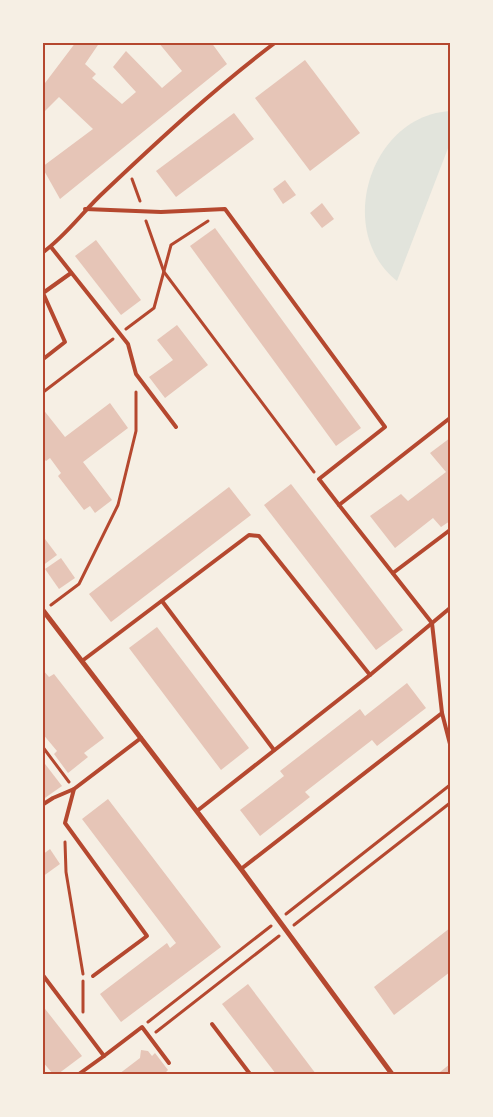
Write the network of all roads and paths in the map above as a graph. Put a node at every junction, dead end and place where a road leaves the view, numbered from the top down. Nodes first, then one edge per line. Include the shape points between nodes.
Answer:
1 (276, 42) edge
2 (85, 209) junction
3 (225, 209) junction
4 (51, 247) junction
5 (42, 253) edge
6 (164, 272) junction
7 (71, 273) junction
8 (43, 294) edge
9 (120, 334) junction
10 (42, 360) edge
11 (136, 374) junction
12 (42, 393) edge
13 (450, 418) edge
14 (176, 427) dead end
15 (319, 479) junction
16 (339, 505) junction
17 (450, 530) edge
18 (393, 573) junction
19 (162, 601) junction
20 (450, 608) edge
21 (43, 610) edge
22 (432, 623) junction
23 (82, 661) junction
24 (370, 675) junction
25 (442, 713) junction
26 (141, 738) junction
27 (450, 744) edge
28 (42, 746) edge
29 (274, 750) junction
30 (450, 785) edge
31 (74, 788) junction
32 (450, 803) edge
33 (42, 805) edge
34 (197, 810) junction
35 (65, 823) junction
36 (241, 868) junction
37 (279, 920) junction
38 (286, 931) junction
39 (42, 974) edge
40 (94, 976) dead end
41 (212, 1024) dead end
42 (82, 1027) junction
43 (142, 1027) junction
44 (149, 1037) junction
45 (104, 1056) junction
46 (169, 1063) dead end
47 (79, 1074) edge
48 (250, 1074) edge
49 (392, 1074) edge

1 - 2 lane via 199,103
2 - 3 lane via 161,212
2 - 4 lane
3 - 6 path via 171,245
3 - 15 lane via 385,427
4 - 5 lane
4 - 7 lane
6 - 9 path via 154,308
6 - 15 path
7 - 8 lane
7 - 9 lane
8 - 10 lane via 65,342
9 - 11 lane via 128,344
9 - 12 path
11 - 14 lane
11 - 21 path via 136,431 118,505 80,584
13 - 16 lane
15 - 16 lane
16 - 18 lane
17 - 18 lane
18 - 22 lane
19 - 23 lane
19 - 24 lane via 249,535 260,536
19 - 29 lane
20 - 22 lane
21 - 23 street
22 - 24 lane
22 - 25 lane
23 - 26 street
24 - 29 lane
25 - 27 lane
25 - 36 lane
26 - 31 lane
26 - 34 street
28 - 31 path
29 - 34 lane
30 - 37 path
31 - 33 lane
31 - 35 lane
32 - 38 path
34 - 36 street
35 - 40 lane via 147,936
35 - 42 path via 66,872 81,954
36 - 37 street
37 - 38 street
37 - 43 path
38 - 44 path
38 - 49 street
39 - 42 lane
41 - 48 lane
42 - 45 lane
43 - 44 lane
43 - 45 lane
44 - 46 lane
45 - 47 lane

